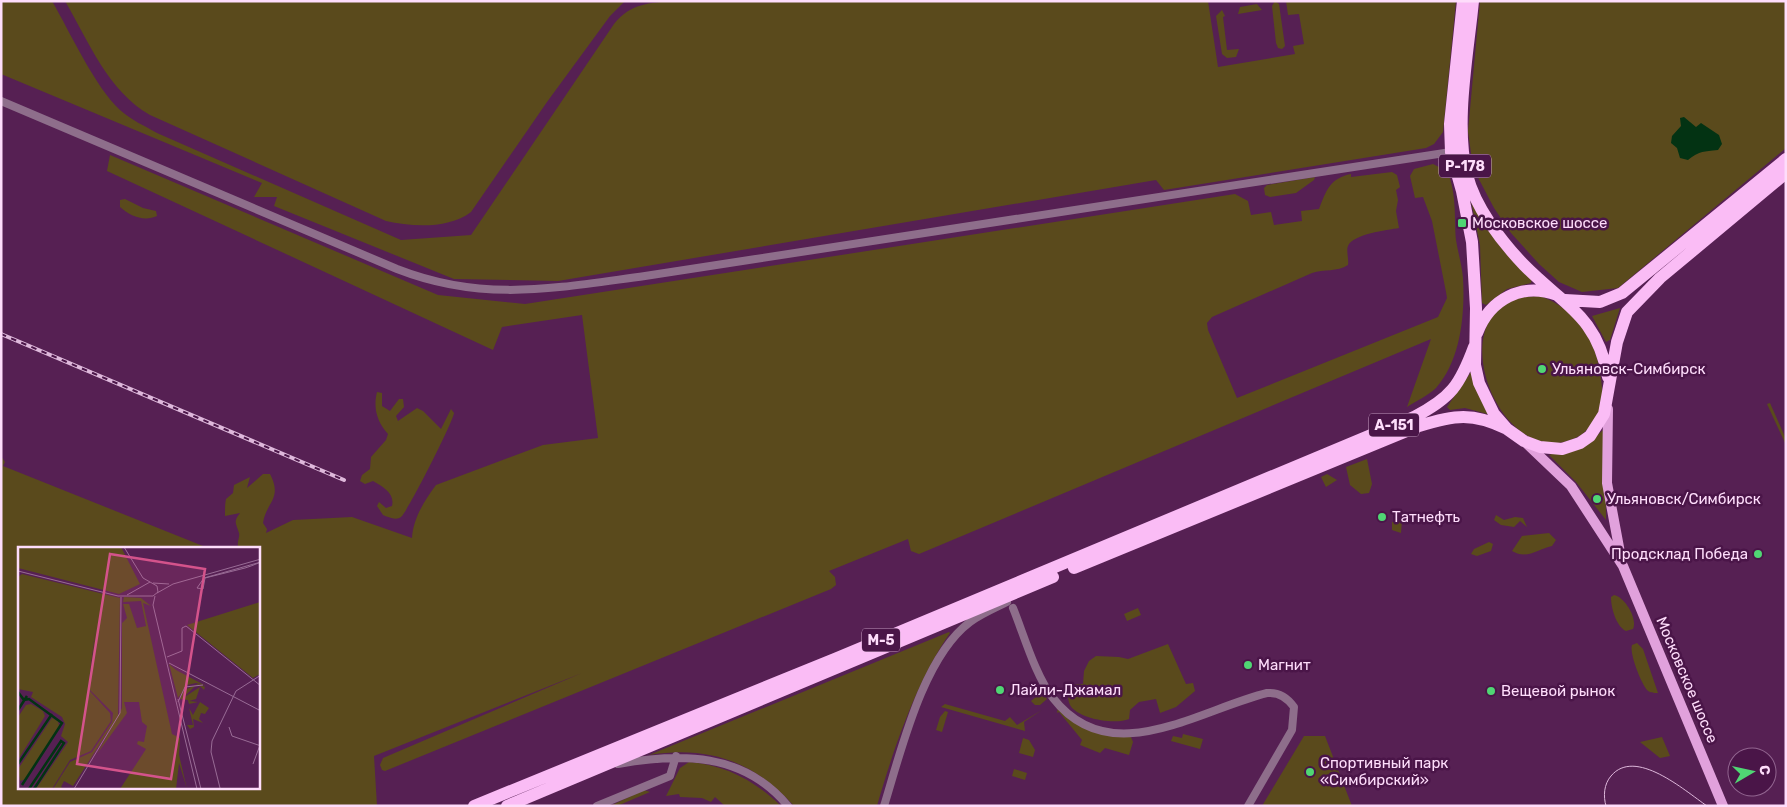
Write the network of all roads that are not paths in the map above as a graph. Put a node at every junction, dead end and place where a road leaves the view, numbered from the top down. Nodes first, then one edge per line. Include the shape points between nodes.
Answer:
1 (1463, 1) edge
2 (1473, 1) edge
3 (1, 101) edge
4 (1451, 152) junction
5 (1786, 159) edge
6 (1786, 173) edge
7 (1563, 298) junction
8 (1474, 344) junction
9 (1609, 395) junction
10 (1507, 429) junction
11 (1524, 441) junction
12 (1376, 443) joint
13 (1286, 471) joint
14 (1209, 507) junction
15 (1623, 566) junction
16 (1057, 576) junction
17 (1013, 608) dead end
18 (676, 756) junction
19 (602, 767) junction
20 (474, 806) edge
21 (507, 806) edge
22 (596, 806) edge
23 (788, 806) edge
24 (884, 806) edge
25 (1248, 806) edge
26 (1723, 806) edge

1 - 4 highway, Р-178 via 1450,124
2 - 7 highway, Р-178 via 1462,119 1467,176 1493,226 1523,264
3 - 4 street via 411,275 439,284 490,291 547,289 644,276
4 - 8 highway, Р-178 via 1472,242 1476,308
5 - 7 highway, А-151 via 1622,293 1600,302
6 - 9 highway via 1632,305 1619,329
7 - 8 highway, А-151 via 1532,290 1507,296 1487,315
7 - 9 highway, Р-178 via 1580,314 1597,340 1606,363
8 - 10 highway, Р-178 via 1479,383 1494,414
8 - 13 highway, А-151 via 1460,381 1438,404
9 - 11 highway via 1598,426 1580,443 1552,449
9 - 15 main road via 1607,483
10 - 11 highway, Р-178
10 - 12 highway, А-151 via 1478,417 1446,418
11 - 15 main road via 1571,486
12 - 14 highway, М-5
13 - 14 highway, М-5
14 - 16 highway, М-5
14 - 20 highway, М-5
15 - 26 main road, Московское шоссе
16 - 19 highway, М-5
16 - 24 street via 971,622 947,647 916,707
17 - 25 street via 1053,698 1081,723 1106,732 1137,734 1272,692 1286,697 1295,715 1292,730
18 - 19 street
18 - 22 street via 670,776
18 - 23 street via 705,759 741,770 770,788
19 - 21 highway, М-5

